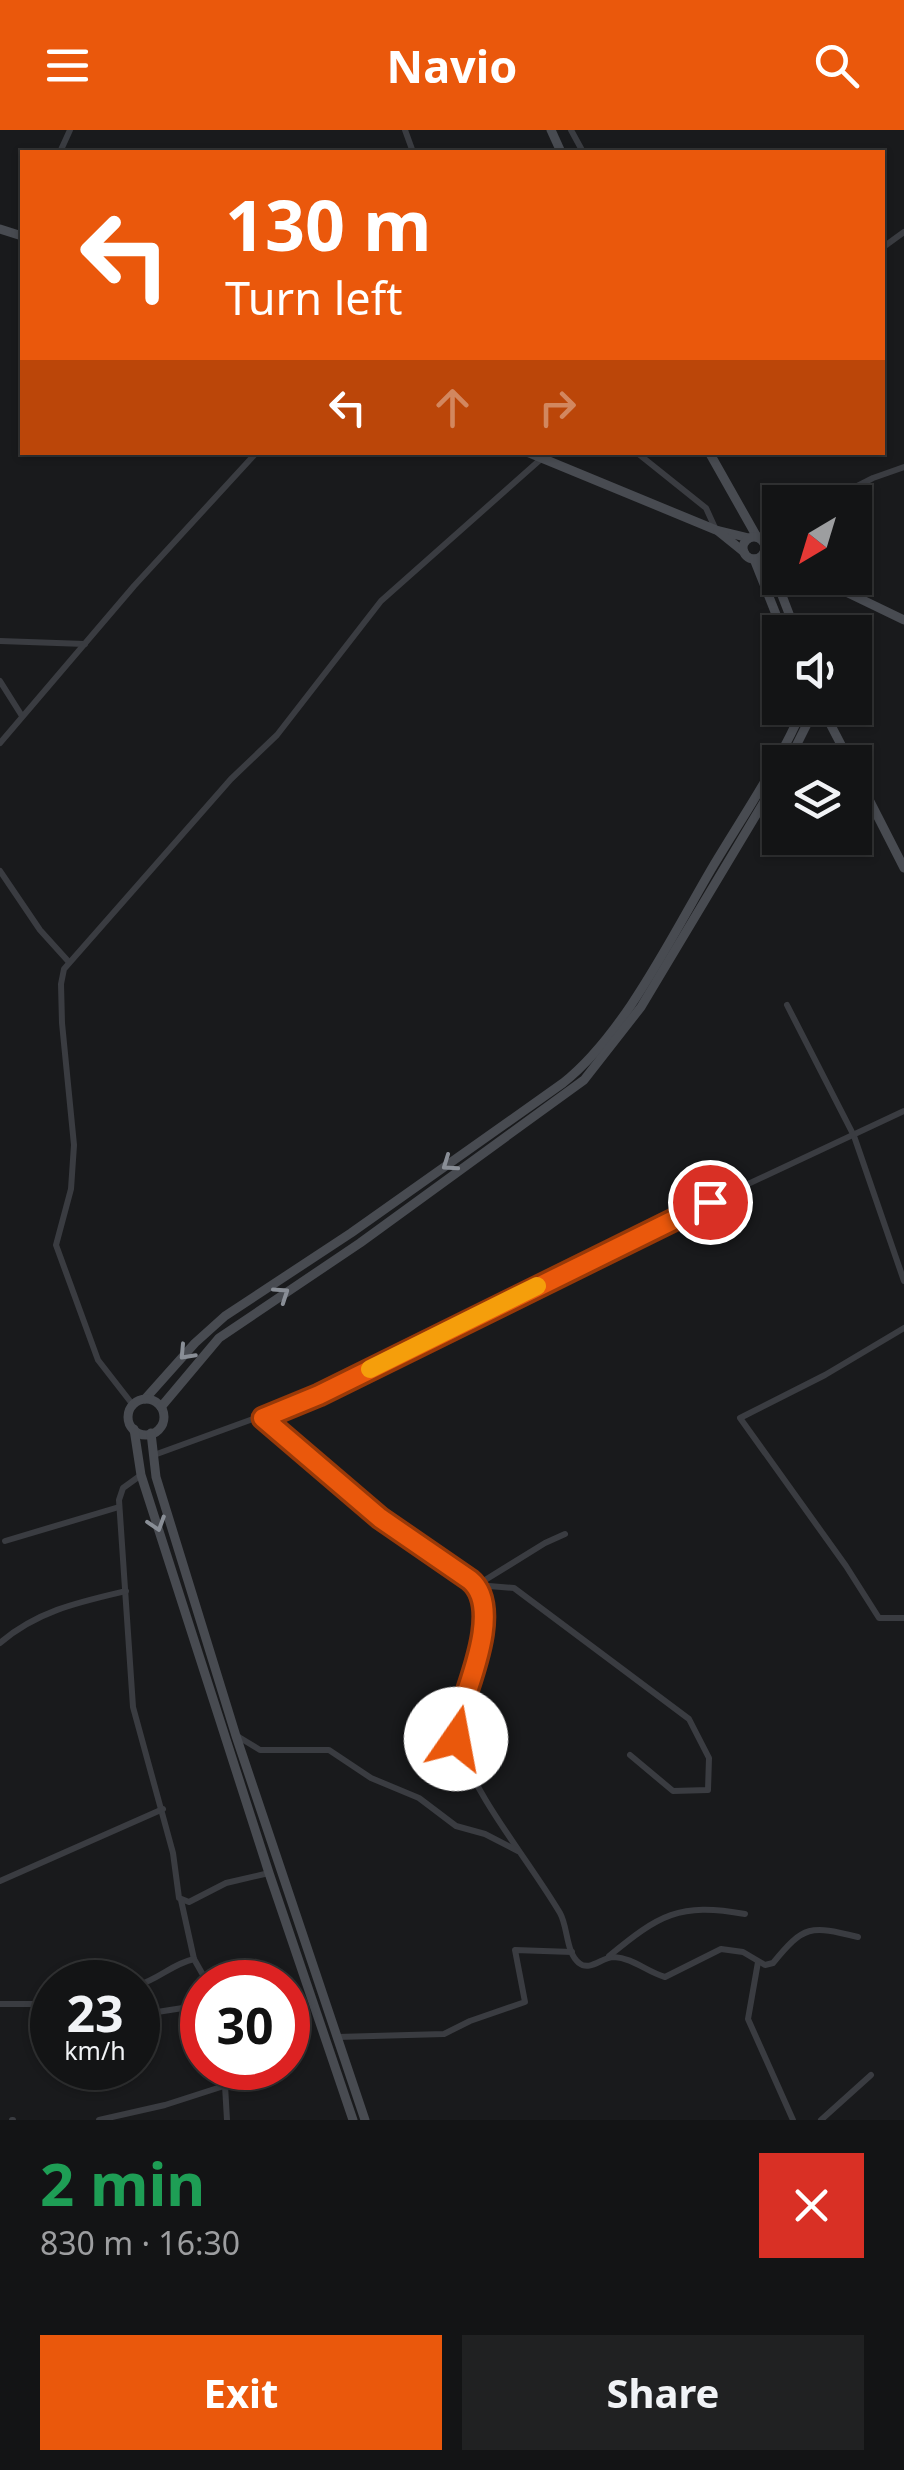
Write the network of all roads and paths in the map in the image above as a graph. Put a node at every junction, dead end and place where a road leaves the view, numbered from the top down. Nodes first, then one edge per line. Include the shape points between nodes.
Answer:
1 (255, 455) edge
2 (533, 455) edge
3 (640, 455) edge
4 (710, 455) edge
5 (542, 459) junction
6 (904, 468) edge
7 (859, 485) edge
8 (733, 500) junction
9 (716, 530) junction
10 (762, 541) edge
11 (754, 548) junction
12 (762, 551) edge
13 (852, 595) edge
14 (777, 615) edge
15 (788, 615) edge
16 (904, 620) edge
17 (0, 641) edge
18 (86, 644) junction
19 (0, 681) edge
20 (22, 716) junction
21 (795, 725) edge
22 (0, 743) edge
23 (872, 805) edge
24 (762, 806) edge
25 (904, 868) edge
26 (0, 872) edge
27 (68, 961) junction
28 (787, 1005) dead end
29 (904, 1111) edge
30 (854, 1136) junction
31 (904, 1281) edge
32 (904, 1328) edge
33 (145, 1399) junction
34 (133, 1404) junction
35 (161, 1407) junction
36 (263, 1418) junction
37 (134, 1430) junction
38 (151, 1433) junction
39 (152, 1456) junction
40 (141, 1475) junction
41 (119, 1508) junction
42 (565, 1534) dead end
43 (6, 1540) dead end
44 (477, 1585) junction
45 (126, 1591) junction
46 (904, 1618) edge
47 (0, 1643) edge
48 (236, 1736) junction
49 (630, 1755) dead end
50 (163, 1810) junction
51 (518, 1851) junction
52 (268, 1873) junction
53 (0, 1880) edge
54 (182, 1900) junction
55 (744, 1914) dead end
56 (858, 1937) dead end
57 (572, 1952) junction
58 (608, 1957) junction
59 (194, 1959) joint
60 (758, 1962) junction
61 (160, 1977) edge
62 (0, 2004) edge
63 (30, 2004) edge
64 (337, 2037) junction
65 (871, 2075) dead end
66 (209, 2090) edge
67 (227, 2090) edge
68 (99, 2120) edge
69 (227, 2120) edge
70 (353, 2120) edge
71 (365, 2120) edge
72 (792, 2120) edge
73 (820, 2120) edge

1 - 18 street
2 - 5 street
3 - 9 street via 706,508
4 - 8 street
5 - 9 street
5 - 27 street via 376,606 277,734
6 - 7 street
8 - 11 street
8 - 11 street
9 - 11 street
9 - 11 street
10 - 11 street
11 - 12 street
11 - 14 street
11 - 15 street
13 - 16 street
17 - 18 street
18 - 20 street
19 - 20 street
20 - 22 street
21 -> 33 street via 662,952 590,1059 351,1234 225,1316
23 - 25 street
35 -> 24 street via 219,1338 584,1080 641,1007
26 - 27 street
27 - 34 street via 61,984 73,1174 56,1245 98,1360
28 - 30 street
29 - 30 street
30 - 31 street
30 - 36 street
32 - 46 street via 740,1418 879,1618
33 - 34 street
33 - 35 street
34 - 37 street via 128,1417
35 - 38 street via 162,1425
36 - 39 street
36 - 44 street via 380,1518
37 - 38 street
37 - 40 street
38 - 39 street
39 - 48 street
40 - 41 street via 122,1488
40 -> 52 street
41 - 43 street
41 - 45 street
42 - 44 street
44 - 49 street via 514,1588 689,1719 709,1758 708,1790 673,1791
44 - 51 street via 485,1602 484,1626 456,1739
45 - 47 street via 59,1607
45 - 50 street via 132,1707
48 - 51 street via 260,1750 328,1750 370,1778 419,1798 456,1826
48 - 64 street
50 - 53 street
50 - 54 street
51 - 57 street via 563,1918
52 - 54 street
52 - 70 street
54 - 59 street
55 - 58 street via 709,1908 673,1913
56 - 60 street via 808,1930 773,1964
57 - 58 street via 583,1966
57 - 64 street via 515,1950 524,2002 444,2034
58 - 60 street via 665,1977 721,1950
59 - 61 street
60 - 72 street via 748,2019
62 - 63 street
64 - 71 street
65 - 73 street
66 - 68 street
67 - 69 street

